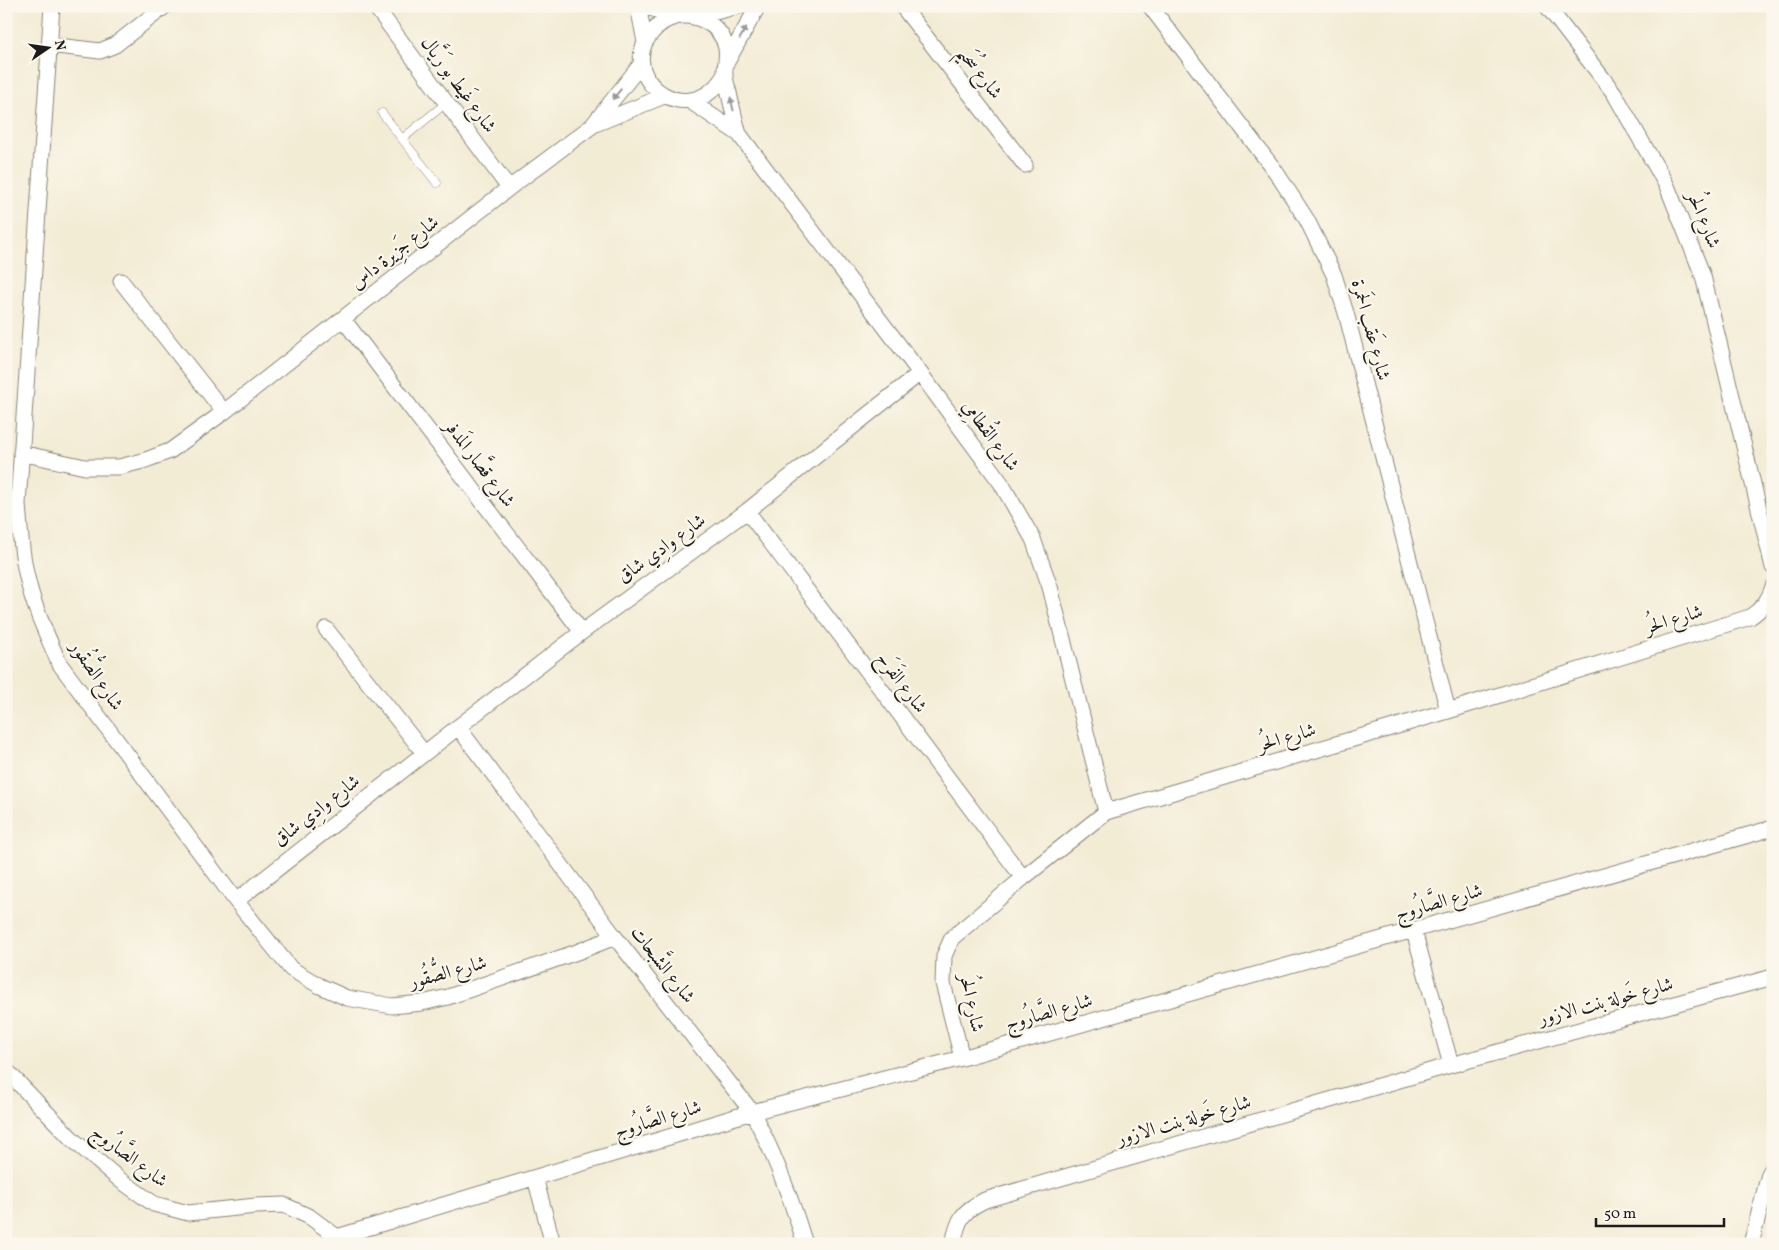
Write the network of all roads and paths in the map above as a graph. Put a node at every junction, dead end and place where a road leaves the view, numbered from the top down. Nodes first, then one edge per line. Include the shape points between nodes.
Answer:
1 (52, 6) edge
2 (165, 6) edge
3 (375, 6) edge
4 (638, 6) edge
5 (644, 6) edge
6 (739, 6) edge
7 (758, 6) edge
8 (902, 6) edge
9 (1150, 6) edge
10 (1547, 6) edge
11 (675, 16) junction
12 (696, 17) junction
13 (645, 42) junction
14 (49, 45) junction
15 (642, 63) junction
16 (726, 67) junction
17 (664, 96) junction
18 (690, 101) junction
19 (446, 102) junction
20 (382, 113) dead end
21 (592, 126) junction
22 (739, 134) junction
23 (402, 139) junction
24 (1025, 165) dead end
25 (437, 183) dead end
26 (509, 188) junction
27 (121, 280) dead end
28 (344, 319) junction
29 (920, 373) junction
30 (224, 412) junction
31 (21, 454) junction
32 (747, 512) junction
33 (1773, 567) edge
34 (1772, 595) edge
35 (326, 629) dead end
36 (582, 632) junction
37 (1448, 712) junction
38 (458, 727) junction
39 (424, 753) junction
40 (1106, 812) junction
41 (1773, 828) edge
42 (1023, 878) junction
43 (236, 901) junction
44 (1414, 931) junction
45 (615, 937) junction
46 (1773, 977) edge
47 (962, 1058) junction
48 (1451, 1065) junction
49 (6, 1070) edge
50 (752, 1112) junction
51 (1773, 1168) edge
52 (535, 1178) junction
53 (333, 1241) edge
54 (553, 1244) edge
55 (805, 1244) edge
56 (953, 1244) edge
57 (1751, 1244) edge

1 - 14 street, شارع الصُّقُور
2 - 14 street via 115,45 100,51
3 - 19 street, شارع غَيط بو رَيَّال
4 - 13 street
5 - 11 street
6 - 12 street
16 -> 7 street
8 - 24 street, شارع سُحَيم
9 - 37 street, شارع عَقب الحَمرة via 1276,172 1307,220 1334,275
10 - 33 street, شارع الحُر via 1614,93 1675,204 1704,276
11 - 12 street
11 - 13 street via 652,31
12 - 16 street via 719,33 726,46
13 - 15 street
14 - 31 street, شارع الصُّقُور
15 - 17 street via 646,76
15 -> 21 street, شارع جَزِيرة داس
16 - 18 street via 719,84 711,92
22 -> 16 street, شارع القُطامِي
17 - 18 street
17 - 21 street, شارع جَزِيرة داس
18 - 22 street, شارع القُطامِي
19 - 23 lane
19 - 26 street, شارع غَيط بو رَيَّال
20 - 23 lane
21 - 26 street, شارع جَزِيرة داس
22 - 29 street, شارع القُطامِي
23 - 25 lane
26 - 28 street, شارع جَزِيرة داس
27 - 30 street
28 - 30 street, شارع جَزِيرة داس
28 - 36 street, شارع قصَّار المَدفر
29 - 32 street, شارع وادِي شاق
29 - 40 street, شارع القُطامِي via 1000,483 1033,539 1050,587
30 - 31 street, شارع جَزِيرة داس via 170,450 119,467 85,467
31 - 43 street, شارع الصُّقُور via 18,504 27,577 59,663
32 - 36 street, شارع وادِي شاق
32 - 42 street, شارع الفَرَح
34 - 37 street, شارع الحُر via 1761,610 1750,617
35 - 39 street
36 - 38 street, شارع وادِي شاق
37 - 40 street, شارع الحُر
38 - 39 street, شارع وادِي شاق
38 - 45 street, شارع الشَّبحات
39 - 43 street, شارع وادِي شاق
40 - 42 street, شارع الحُر
41 - 44 street, شارع الصَّارُوج
42 - 47 street, شارع الحُر via 952,938 944,956 943,983
43 - 45 street, شارع الصُّقُور via 291,969 347,998 392,1006 448,998
44 - 47 street, شارع الصَّارُوج
44 - 48 street
45 - 50 street, شارع الشَّبحات
46 - 48 street, شارع خَولة بنت الازور
47 - 50 street, شارع الصَّارُوج
48 - 56 street, شارع خَولة بنت الازور via 985,1200 968,1208 956,1226
49 - 53 street, شارع الصَّارُوج via 72,1139 154,1204 188,1213 284,1205 310,1217
50 - 52 street, شارع الصَّارُوج
50 - 55 street, شارع الشَّبحات via 769,1142
51 - 57 street
52 - 53 street, شارع الصَّارُوج
52 - 54 street

